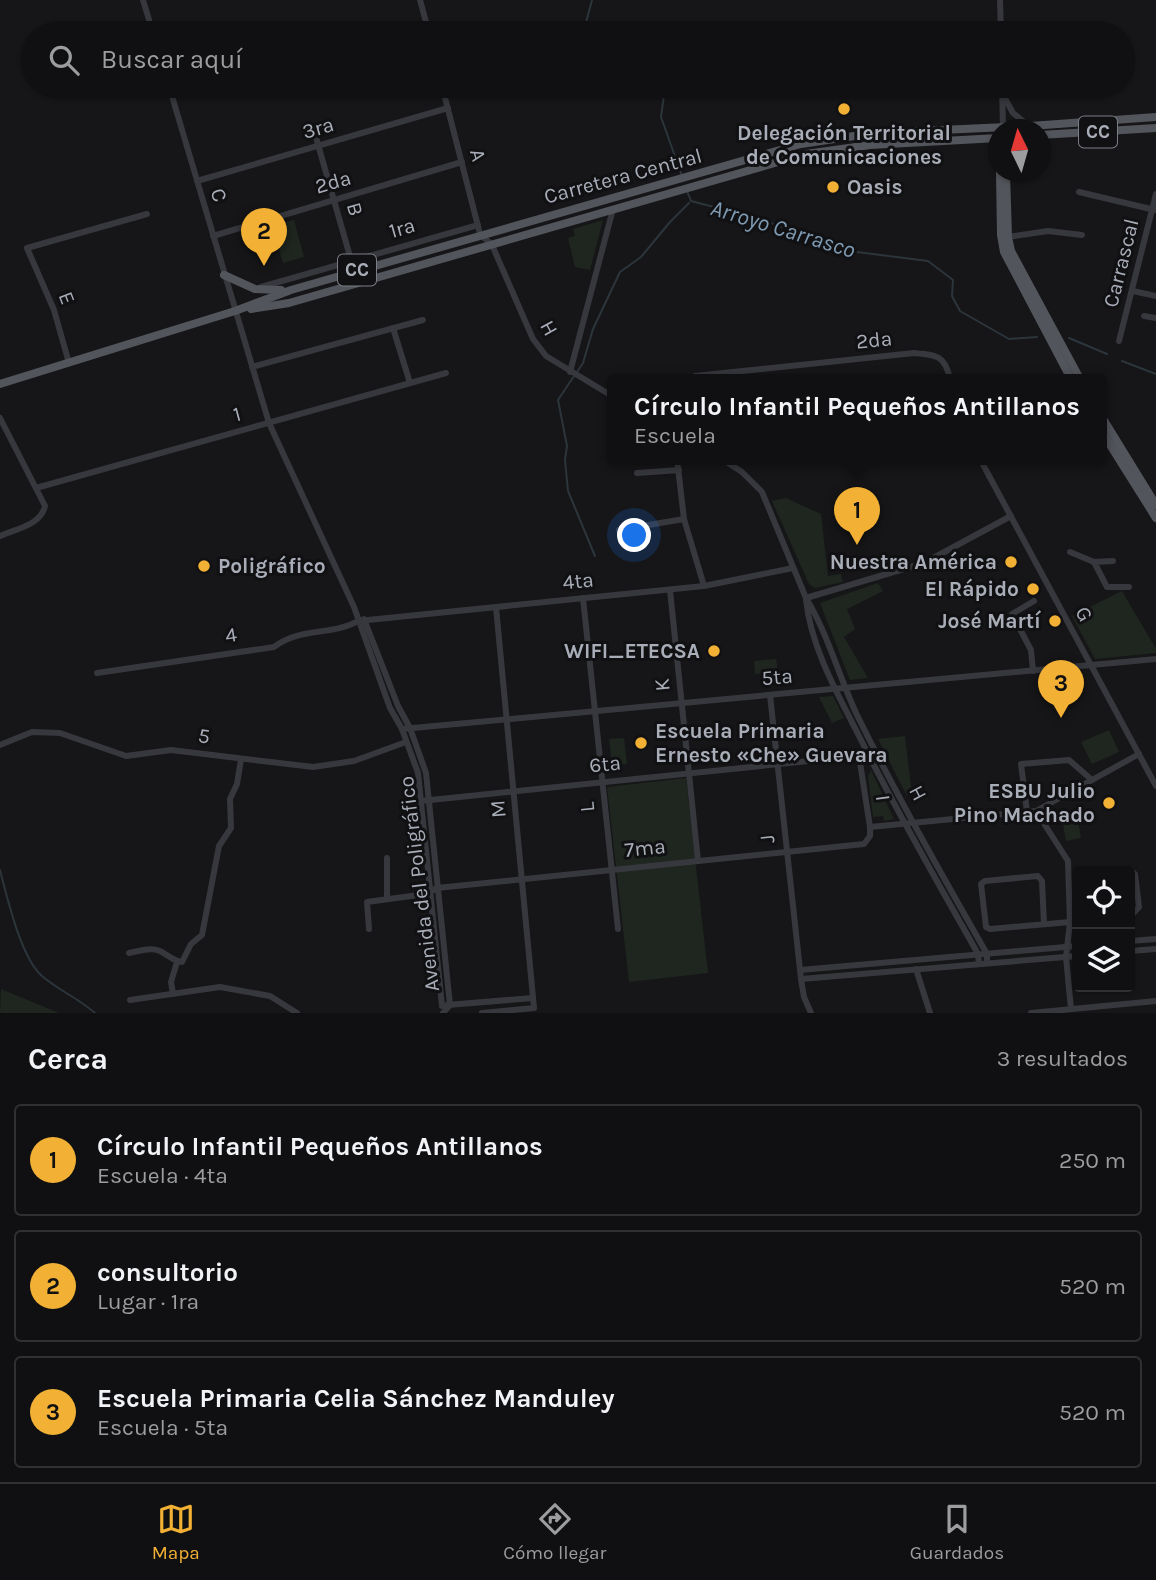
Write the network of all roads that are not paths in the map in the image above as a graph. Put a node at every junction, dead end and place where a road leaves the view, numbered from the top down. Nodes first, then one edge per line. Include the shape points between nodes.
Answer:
1 (143, 0) edge
2 (420, 0) edge
3 (1000, 0) edge
4 (149, 21) edge
5 (426, 21) edge
6 (1001, 21) edge
7 (173, 98) edge
8 (445, 98) edge
9 (1002, 98) edge
10 (1006, 98) edge
11 (448, 108) junction
12 (1156, 117) edge
13 (1003, 119) edge
14 (1021, 119) edge
15 (1051, 124) edge
16 (313, 127) dead end
17 (1156, 128) edge
18 (988, 129) edge
19 (874, 133) junction
20 (1051, 134) edge
21 (988, 139) edge
22 (870, 145) junction
23 (318, 146) junction
24 (462, 162) junction
25 (197, 181) junction
26 (1000, 182) edge
27 (1006, 182) edge
28 (1079, 192) dead end
29 (1156, 194) edge
30 (334, 200) junction
31 (613, 209) junction
32 (1154, 210) edge
33 (147, 214) dead end
34 (479, 229) junction
35 (1082, 235) dead end
36 (213, 236) junction
37 (1008, 237) junction
38 (492, 245) junction
39 (351, 260) junction
40 (224, 275) junction
41 (255, 289) junction
42 (291, 290) junction
43 (1133, 291) junction
44 (1156, 296) edge
45 (235, 311) junction
46 (1144, 316) dead end
47 (1156, 318) edge
48 (423, 320) dead end
49 (393, 328) junction
50 (1119, 341) dead end
51 (69, 363) junction
52 (252, 367) junction
53 (570, 372) junction
54 (446, 373) dead end
55 (715, 374) edge
56 (949, 374) edge
57 (1068, 374) edge
58 (1077, 374) edge
59 (410, 383) junction
60 (0, 384) edge
61 (607, 393) edge
62 (0, 418) edge
63 (270, 423) junction
64 (1107, 425) edge
65 (1107, 440) edge
66 (678, 465) edge
67 (731, 465) edge
68 (983, 465) edge
69 (679, 470) junction
70 (637, 473) dead end
71 (36, 488) junction
72 (1156, 505) edge
73 (1011, 516) junction
74 (1156, 518) edge
75 (684, 519) junction
76 (619, 530) dead end
77 (0, 536) edge
78 (1070, 552) dead end
79 (1113, 561) dead end
80 (1094, 562) junction
81 (793, 568) junction
82 (704, 586) junction
83 (1129, 587) dead end
84 (670, 590) junction
85 (583, 598) junction
86 (806, 598) junction
87 (1034, 601) dead end
88 (496, 607) junction
89 (362, 621) junction
90 (1156, 659) edge
91 (1091, 665) junction
92 (1033, 671) junction
93 (97, 673) dead end
94 (844, 688) junction
95 (835, 689) junction
96 (770, 695) junction
97 (682, 703) junction
98 (595, 711) junction
99 (507, 719) junction
100 (410, 728) junction
101 (401, 729) junction
102 (406, 742) junction
103 (0, 745) edge
104 (877, 754) junction
105 (1139, 754) junction
106 (868, 755) junction
107 (859, 756) junction
108 (241, 759) junction
109 (777, 764) junction
110 (689, 773) junction
111 (1092, 780) junction
112 (602, 782) junction
113 (1156, 786) edge
114 (513, 792) junction
115 (424, 801) junction
116 (1027, 811) junction
117 (1036, 811) junction
118 (913, 823) junction
119 (904, 824) junction
120 (870, 827) junction
121 (864, 844) joint
122 (786, 852) junction
123 (387, 858) dead end
124 (698, 861) junction
125 (611, 870) junction
126 (1072, 871) edge
127 (1135, 874) edge
128 (522, 879) junction
129 (1072, 887) edge
130 (434, 890) junction
131 (387, 898) junction
132 (1135, 911) edge
133 (1044, 924) junction
134 (1069, 925) junction
135 (1072, 926) edge
136 (369, 929) dead end
137 (618, 929) dead end
138 (1156, 939) edge
139 (1135, 941) edge
140 (1072, 946) edge
141 (1067, 947) junction
142 (1156, 949) edge
143 (1135, 951) edge
144 (129, 953) dead end
145 (978, 954) junction
146 (987, 954) junction
147 (1072, 956) edge
148 (1066, 957) junction
149 (913, 960) junction
150 (177, 962) junction
151 (987, 963) junction
152 (979, 964) junction
153 (916, 969) junction
154 (800, 970) junction
155 (801, 979) junction
156 (173, 994) junction
157 (533, 998) junction
158 (130, 1000) dead end
159 (1156, 1001) edge
160 (1071, 1009) junction
161 (444, 1010) edge
162 (298, 1013) edge
163 (482, 1013) edge
164 (811, 1013) edge
165 (930, 1013) edge
166 (1031, 1013) edge

1 - 4 street
2 - 5 street
3 - 6 street
7 - 25 street, C
8 - 11 street, A
9 - 13 street
10 - 14 street
11 - 23 street, 3ra
11 - 24 street, A
12 - 15 main road, Carretera Central / CC
16 - 23 street, B
17 - 20 main road, CC
18 - 19 main road, Carretera Central / CC
19 - 22 main road
19 - 34 main road, Carretera Central / CC via 801,144
21 - 22 main road, Carretera Central / CC
22 - 31 main road, Carretera Central / CC via 806,154
23 - 25 street, 3ra
23 - 30 street, B
24 - 30 street, 2da
24 - 34 street, A
25 - 36 street, C
26 - 57 main road via 1004,252
27 - 37 main road
28 - 32 street
29 - 32 street, Carrascal
30 - 36 street, 2da
30 - 39 street, B
31 - 38 main road, Carretera Central / CC
31 - 53 street
32 - 43 street, Carrascal
33 - 51 street, E via 27,248 54,310
34 - 38 street
34 - 39 street, 1ra
34 - 42 main road, Carretera Central / CC
35 - 37 street via 1048,231
36 - 40 street, C
37 - 58 main road via 1011,251
38 - 45 main road, Carretera Central / CC via 289,303
38 - 53 street, H via 536,344
39 - 41 street, 1ra
40 - 41 main road
40 - 45 street, C
41 - 42 main road
42 - 45 main road, Carretera Central / CC
43 - 44 street
43 - 50 street, Carrascal
45 - 51 main road, Carretera Central / CC
45 - 52 street, Avenida del Poligráfico
46 - 47 street
48 - 49 street
49 - 52 street
49 - 59 street
51 - 60 main road, Carretera Central / CC
52 - 63 street, Avenida del Poligráfico
53 - 61 street, H
54 - 59 street, 1
55 - 56 street, 2da via 914,354 935,355 947,365
59 - 63 street, 1
62 - 71 street
63 - 71 street, 1
63 - 89 street, Avenida del Poligráfico
64 - 72 main road
65 - 74 main road
66 - 69 street
67 - 81 street, H via 762,492
68 - 73 street, G
69 - 70 street
69 - 75 street
71 - 77 street via 45,506 43,515
73 - 86 street via 924,563
73 - 91 street, G
75 - 76 street
75 - 82 street
78 - 80 street
79 - 80 street
80 - 83 street via 1107,587
81 - 82 street, 4ta
81 - 86 street, H
82 - 84 street, 4ta
84 - 85 street, 4ta
84 - 97 street, K
85 - 88 street, 4ta
85 - 98 street, L
86 - 94 street, H
86 - 95 street, H via 808,617
87 - 92 street via 1012,614 1031,650
88 - 89 street, 4ta
88 - 99 street, M
89 - 93 street, 4 via 286,637 274,647
89 - 100 street, Avenida del Poligráfico
89 - 101 street, Avenida del Poligráfico
90 - 91 street, 5ta
91 - 92 street, 5ta
91 - 105 street, G
92 - 94 street, 5ta
94 - 95 street, 5ta
94 - 104 street, H
95 - 96 street, 5ta
95 - 106 street, H
96 - 97 street, 5ta
96 - 109 street, J
97 - 98 street, 5ta
97 - 110 street, K
98 - 99 street, 5ta
98 - 112 street, L
99 - 100 street, 5ta
99 - 114 street, M
100 - 101 street, 5ta
100 - 115 street, Avenida del Poligráfico via 426,773
101 - 102 street, Avenida del Poligráfico
102 - 108 street, 5 via 354,761 313,767
102 - 115 street, Avenida del Poligráfico
103 - 108 street, 5 via 32,732 60,733 126,757 171,750
104 - 106 street, 6ta
104 - 118 street, H
105 - 111 street
105 - 113 street, G
106 - 107 street, 6ta
106 - 119 street, H
107 - 109 street, 6ta
107 - 120 street, I
108 - 150 street via 230,799 231,828 219,846 202,935 182,962
109 - 110 street, 6ta
109 - 122 street, J
110 - 112 street, 6ta
110 - 124 street, K
111 - 116 street via 1069,760 1021,764
111 - 117 street
112 - 114 street, 6ta
112 - 125 street, L
114 - 115 street, 6ta
114 - 128 street, M
115 - 130 street, Avenida del Poligráfico
116 - 117 street
116 - 118 street
117 - 126 street
118 - 119 street
118 - 146 street, H
119 - 120 street
119 - 145 street, H
120 - 121 street, I
121 - 122 street, 7ma
122 - 124 street, 7ma
122 - 154 street, J
123 - 131 street
124 - 125 street, 7ma
125 - 128 street, 7ma
125 - 137 street, L
127 - 132 street via 1139,907
128 - 130 street, 7ma
128 - 157 street, M
129 - 134 street
130 - 131 street, 7ma
130 - 161 street, Avenida del Poligráfico
131 - 136 street via 367,902
133 - 133 street via 1038,876 981,884 986,927
133 - 134 street
134 - 135 street
134 - 141 street
138 - 139 street
140 - 141 street
141 - 146 street
141 - 148 street
142 - 143 street
144 - 150 street via 160,951
145 - 146 street
145 - 149 street
145 - 152 street, H
146 - 151 street, H
147 - 148 street
148 - 151 street
148 - 160 street
149 - 153 street
149 - 154 street
150 - 156 street
151 - 152 street
152 - 153 street
153 - 155 street
153 - 165 street
154 - 155 street, J
155 - 164 street, J
156 - 158 street
156 - 162 street via 220,987 250,991 270,996
157 - 161 street
157 - 163 street, M via 534,1009
159 - 160 street
160 - 166 street

